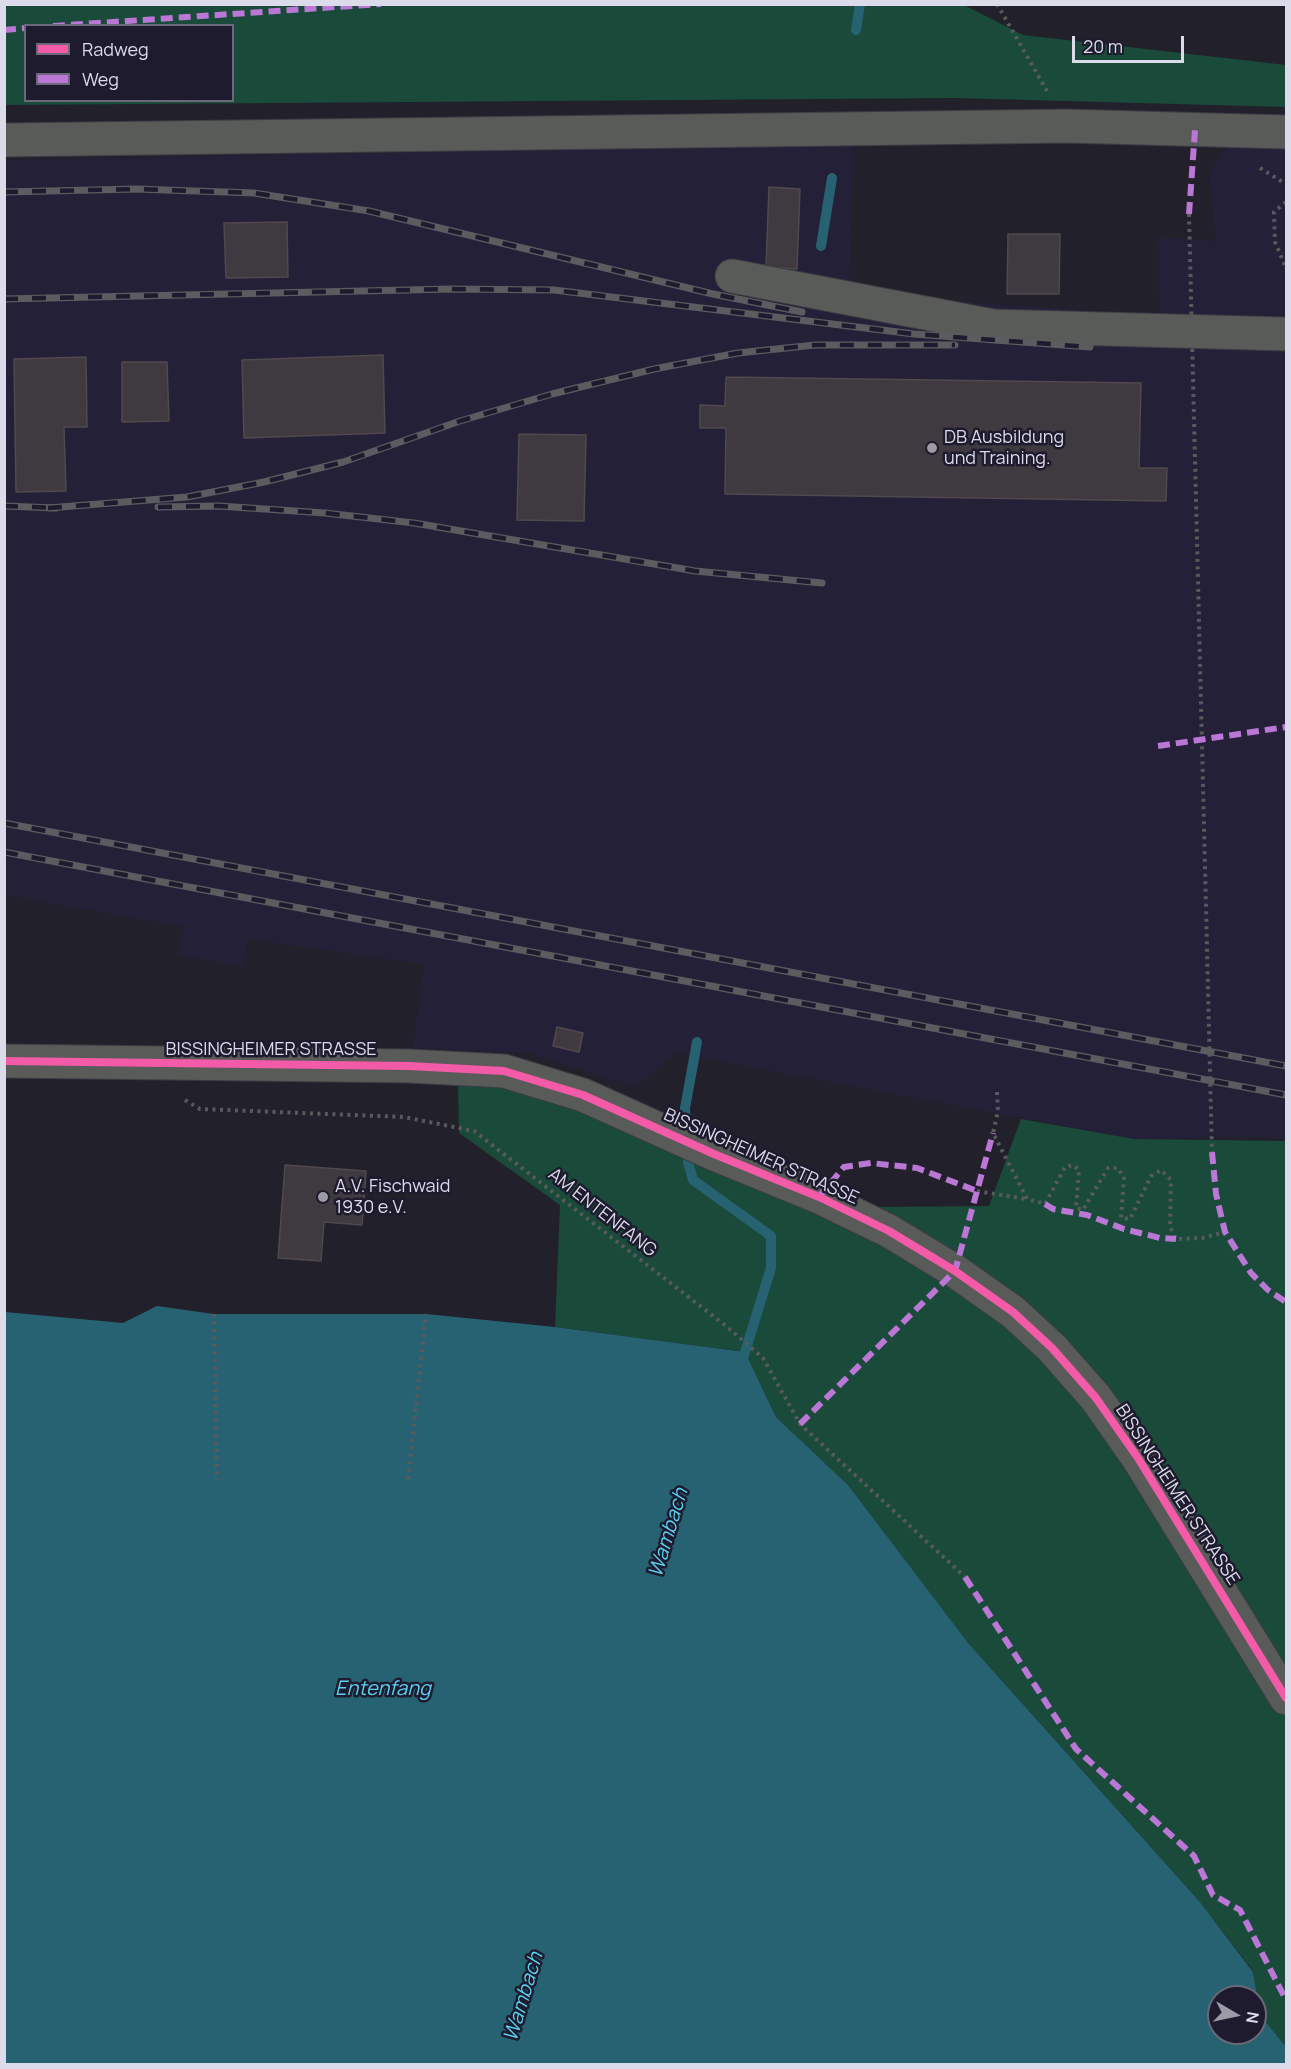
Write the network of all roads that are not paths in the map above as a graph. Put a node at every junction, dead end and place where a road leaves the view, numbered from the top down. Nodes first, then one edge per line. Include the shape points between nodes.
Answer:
1 (1287, 132) edge
2 (4, 140) edge
3 (732, 276) dead end
4 (1287, 334) edge
5 (4, 1061) edge
6 (1287, 1698) edge

1 - 2 street via 1067,126
3 - 4 street via 993,326
5 - 6 street, BISSINGHEIMER STRASSE via 409,1066 504,1071 583,1095 889,1231 1013,1312 1052,1348 1096,1398 1138,1458

